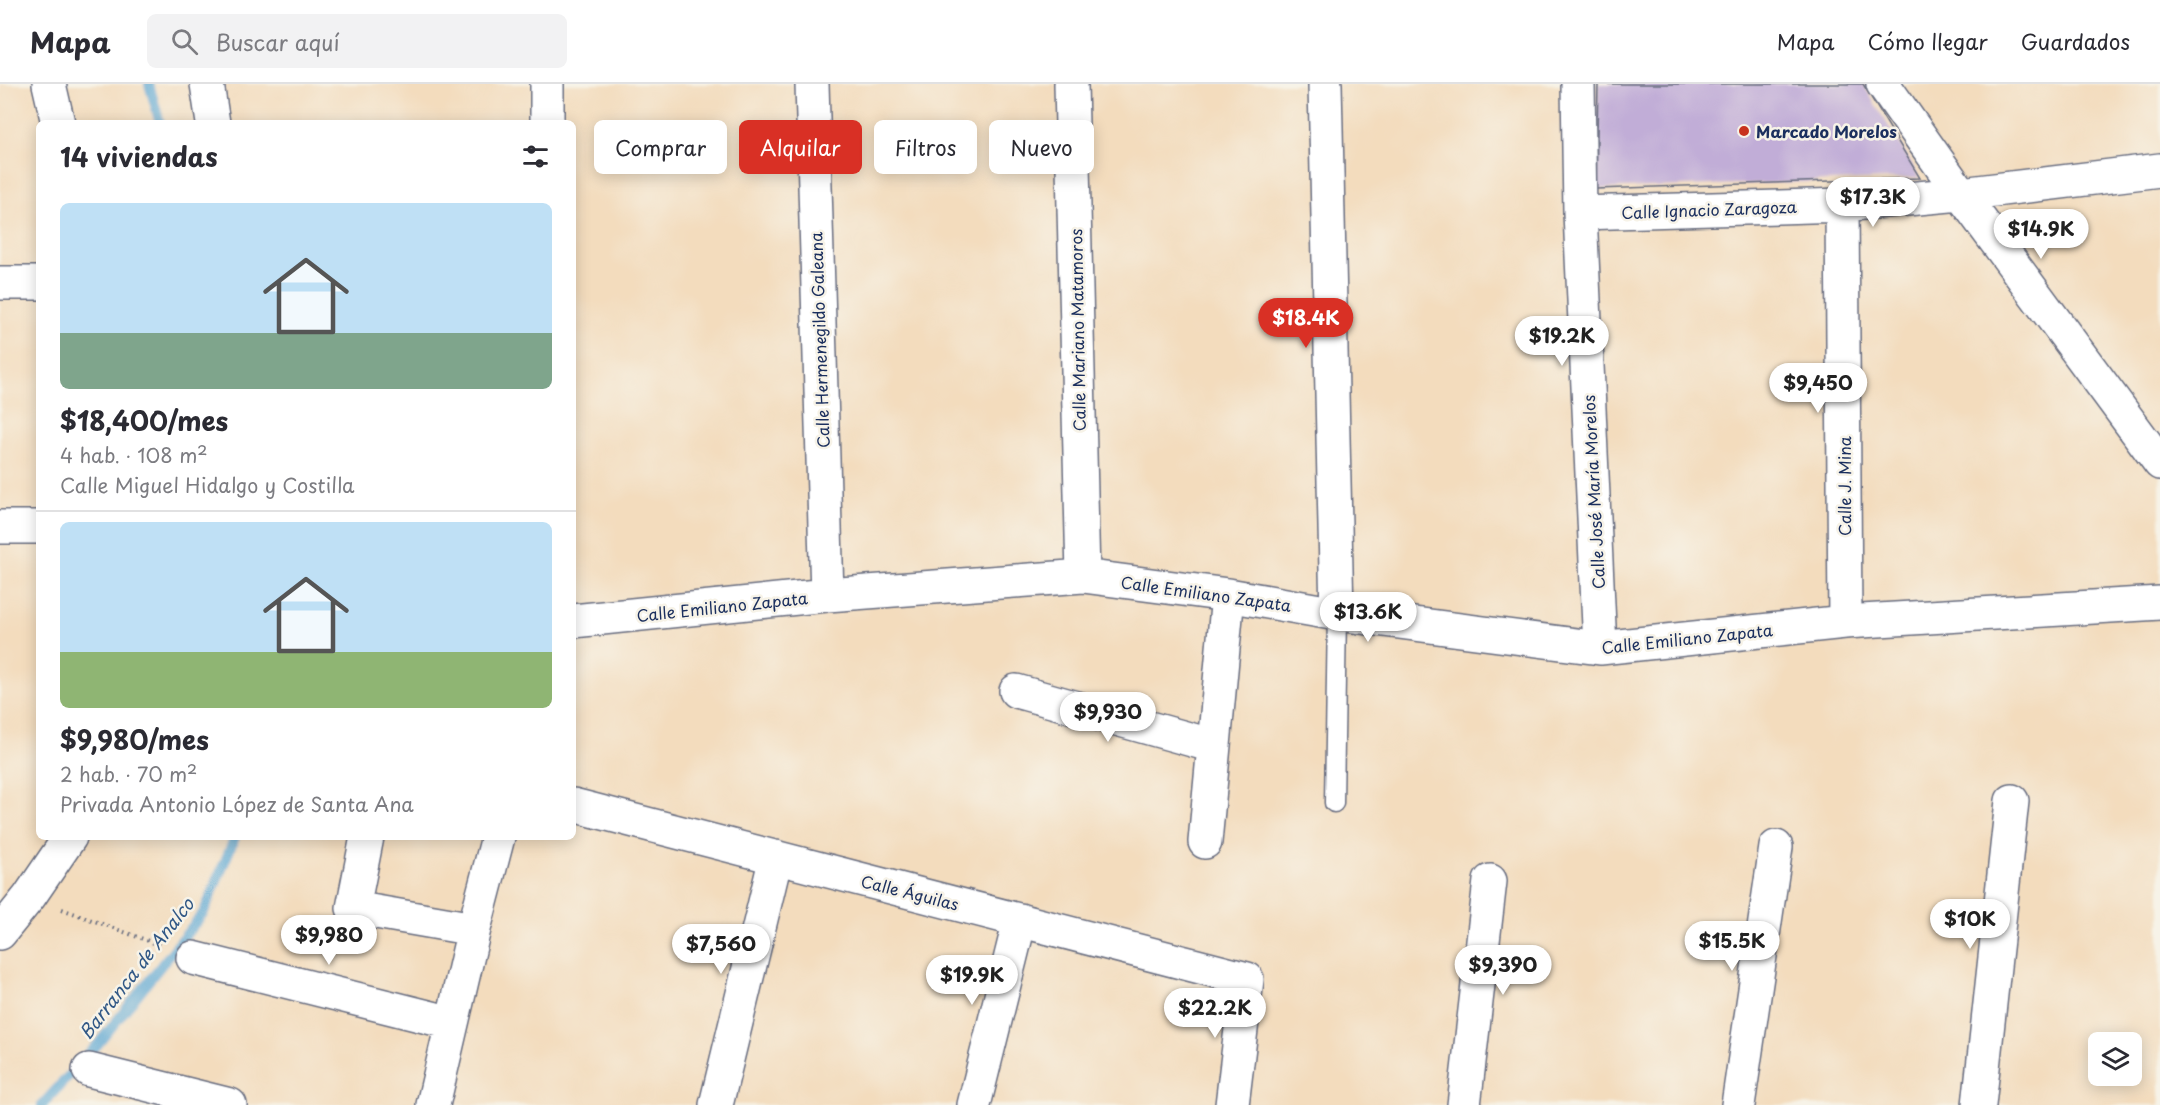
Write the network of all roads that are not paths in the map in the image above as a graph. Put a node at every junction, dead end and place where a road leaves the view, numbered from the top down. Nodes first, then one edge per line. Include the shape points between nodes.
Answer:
1 (49, 84) edge
2 (207, 84) edge
3 (547, 84) edge
4 (812, 84) edge
5 (1071, 84) edge
6 (1325, 84) edge
7 (1578, 84) edge
8 (1883, 84) edge
9 (57, 120) edge
10 (213, 120) edge
11 (547, 120) edge
12 (2160, 170) edge
13 (1961, 194) junction
14 (1842, 205) junction
15 (1580, 213) junction
16 (36, 283) edge
17 (0, 284) edge
18 (2160, 464) edge
19 (0, 527) edge
20 (36, 527) edge
21 (1083, 576) junction
22 (827, 595) junction
23 (1228, 595) junction
24 (2160, 603) edge
25 (1337, 614) junction
26 (576, 621) edge
27 (1845, 622) junction
28 (1600, 648) junction
29 (1016, 691) dead end
30 (1214, 746) junction
31 (2012, 801) dead end
32 (1334, 803) dead end
33 (576, 806) edge
34 (68, 840) edge
35 (366, 840) edge
36 (497, 840) edge
37 (1205, 842) dead end
38 (1776, 847) dead end
39 (776, 857) junction
40 (1490, 881) dead end
41 (1020, 920) junction
42 (474, 929) junction
43 (0, 933) edge
44 (193, 958) road end
45 (452, 1023) junction
46 (88, 1070) dead end
47 (230, 1105) edge
48 (433, 1105) edge
49 (716, 1105) edge
50 (974, 1105) edge
51 (1232, 1105) edge
52 (1464, 1105) edge
53 (1738, 1105) edge
54 (1978, 1105) edge

1 - 9 street
2 - 10 street
3 - 11 street
4 - 22 street, Calle Hermenegildo Galeana
5 - 21 street, Calle Mariano Matamoros
6 - 25 street
7 - 15 street, Calle José María Morelos
8 - 13 street
12 - 13 street, Calle Ignacio Zaragoza
13 - 14 street, Calle Ignacio Zaragoza
13 - 18 street
14 - 15 street, Calle Ignacio Zaragoza
14 - 27 street, Calle J. Mina
15 - 28 street, Calle José María Morelos
16 - 17 street
19 - 20 street
21 - 22 street, Calle Emiliano Zapata
21 - 23 street, Calle Emiliano Zapata
22 - 26 street, Calle Emiliano Zapata
23 - 25 street, Calle Emiliano Zapata
23 - 30 street
24 - 27 street, Calle Emiliano Zapata
25 - 28 street, Calle Emiliano Zapata
25 - 32 lane
27 - 28 street, Calle Emiliano Zapata
29 - 30 street
30 - 37 street
31 - 54 street
33 - 39 street, Calle Águilas
34 - 43 street
35 - 42 street via 353,908
36 - 42 street
38 - 53 street
39 - 41 street, Calle Águilas
39 - 49 street
40 - 52 street
41 - 50 street
41 - 51 street, Calle Águilas via 1247,979
42 - 45 street
44 - 45 street
45 - 48 street
46 - 47 street

